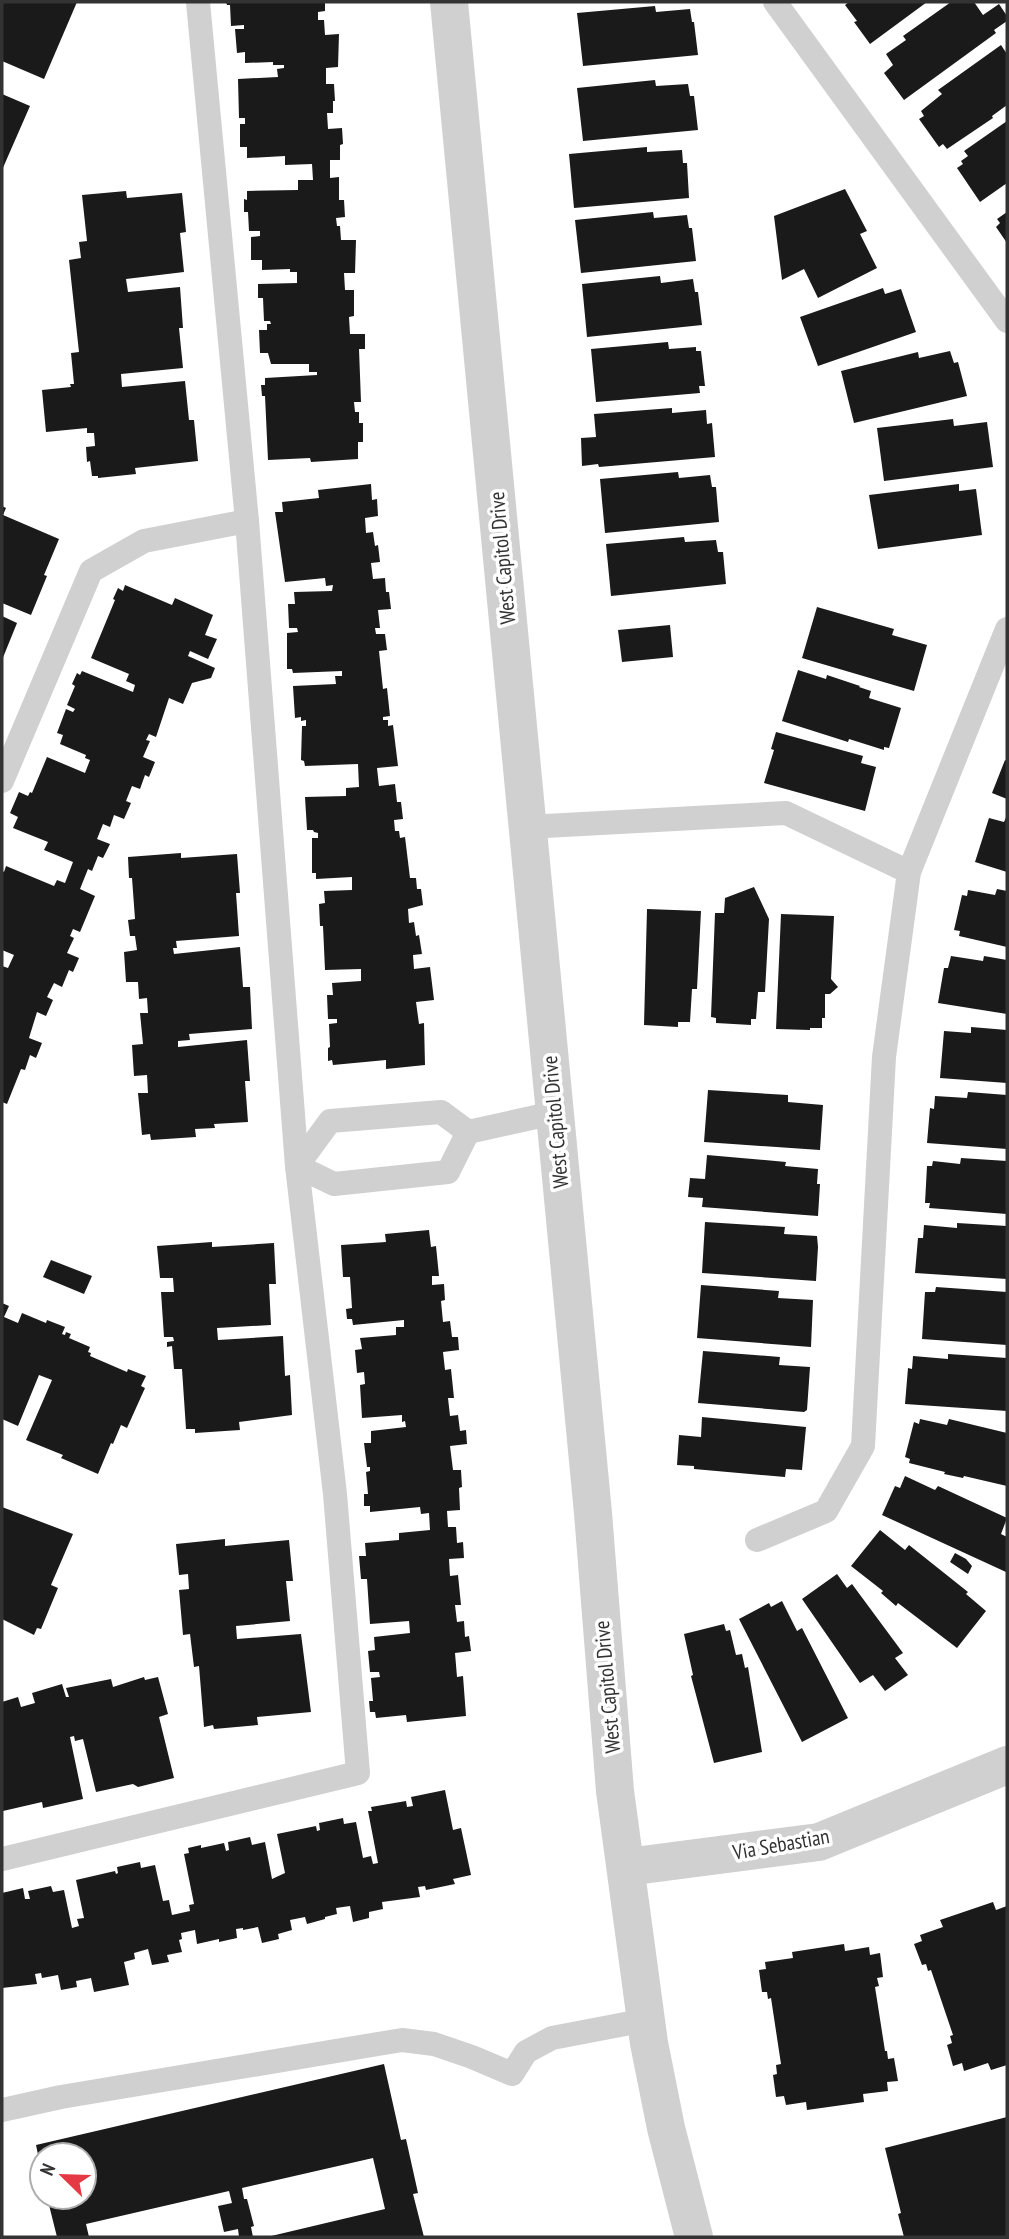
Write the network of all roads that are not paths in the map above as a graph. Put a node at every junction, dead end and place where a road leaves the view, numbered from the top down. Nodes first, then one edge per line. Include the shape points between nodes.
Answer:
1 (198, 2) edge
2 (449, 2) edge
3 (775, 2) edge
4 (1007, 321) edge
5 (247, 521) junction
6 (1007, 629) edge
7 (2, 781) edge
8 (527, 827) junction
9 (909, 872) junction
10 (554, 1113) junction
11 (468, 1132) junction
12 (298, 1167) junction
13 (757, 1540) dead end
14 (1007, 1765) edge
15 (2, 1859) edge
16 (627, 1867) junction
17 (646, 2020) junction
18 (2, 2110) edge
19 (694, 2237) edge

1 - 5 lane
2 - 8 street, West Capitol Drive
3 - 4 lane
5 - 7 lane via 144,541 91,572
5 - 12 lane
6 - 9 lane
8 - 9 lane via 786,813
8 - 10 street, West Capitol Drive
9 - 13 lane via 884,1057 863,1446 826,1511
10 - 11 lane
10 - 16 street, West Capitol Drive via 615,1791
11 - 12 lane via 448,1172 334,1184
11 - 12 lane via 441,1112 330,1121
12 - 15 lane via 335,1494 358,1773
14 - 16 street, Via Sebastian via 819,1842
16 - 17 street, West Capitol Drive
17 - 18 lane via 552,2038 526,2052 512,2074 434,2044 402,2040
17 - 19 street, West Capitol Drive via 666,2128

